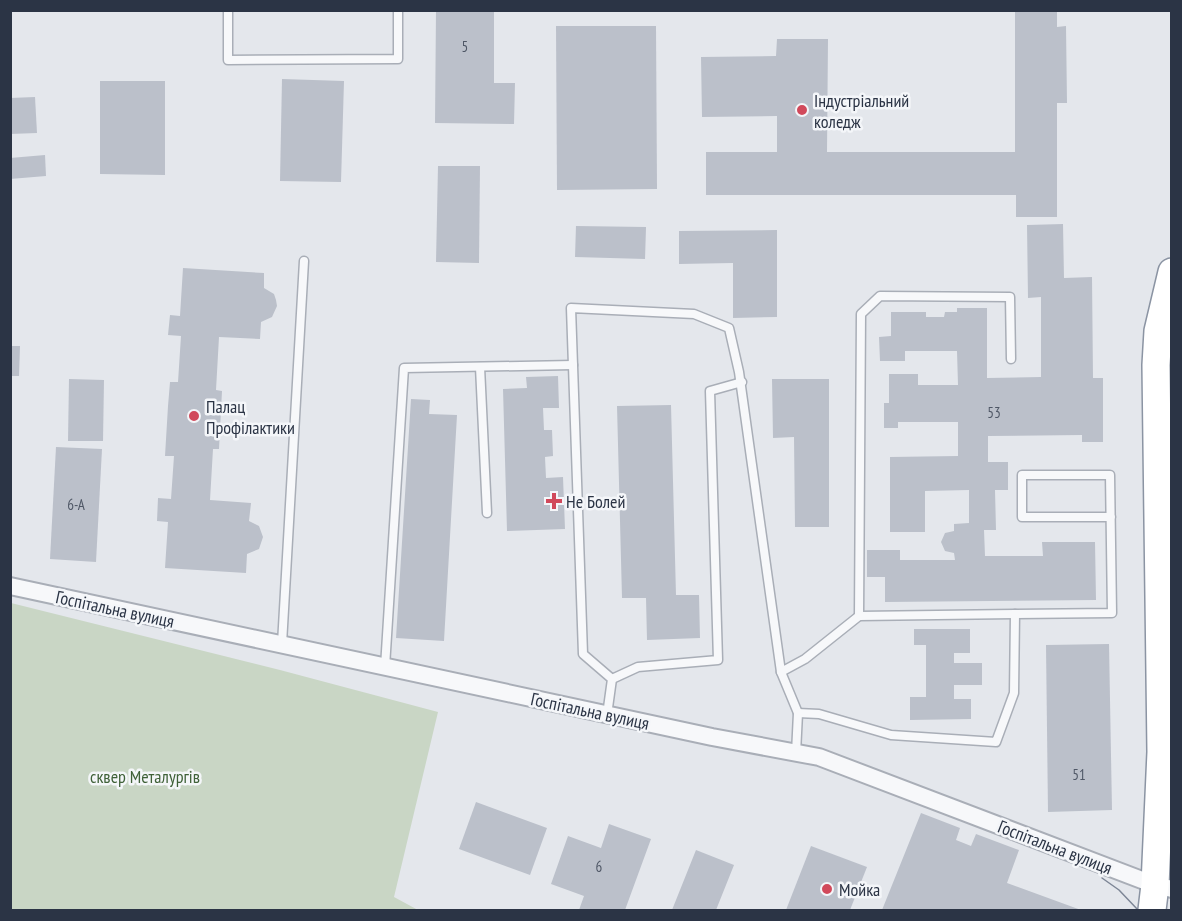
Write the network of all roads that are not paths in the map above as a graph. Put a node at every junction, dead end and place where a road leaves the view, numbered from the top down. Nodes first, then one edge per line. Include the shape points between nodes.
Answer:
1 (228, 10) edge
2 (398, 10) edge
3 (304, 261) dead end
4 (1172, 272) edge
5 (1011, 359) dead end
6 (573, 365) junction
7 (480, 367) junction
8 (742, 382) junction
9 (487, 513) dead end
10 (1111, 517) junction
11 (10, 586) edge
12 (1015, 614) junction
13 (859, 616) junction
14 (282, 644) junction
15 (385, 666) junction
16 (781, 672) junction
17 (612, 679) junction
18 (798, 713) junction
19 (608, 715) junction
20 (796, 753) junction
21 (1160, 895) edge

1 - 2 lane via 228,60 240,60 398,59
3 - 14 lane
4 - 21 highway via 1158,331 1156,365
5 - 13 lane via 1010,297 880,296 861,314
6 - 7 lane
6 - 8 lane via 571,308 694,314 729,328
6 - 17 lane via 583,654
7 - 9 lane
7 - 15 lane via 405,368
8 - 16 lane
8 - 17 lane via 710,391 718,660 638,666
10 - 10 lane via 1110,475 1022,475 1022,517
10 - 12 lane via 1112,613
11 - 14 street, Госпітальна вулиця
12 - 13 lane
12 - 18 lane via 1014,693 996,742 891,735 819,714
13 - 16 lane
14 - 15 street, Госпітальна вулиця
15 - 19 street, Госпітальна вулиця
16 - 18 lane
17 - 19 lane
18 - 20 lane
19 - 20 street, Госпітальна вулиця
20 - 21 street, Госпітальна вулиця via 819,757

